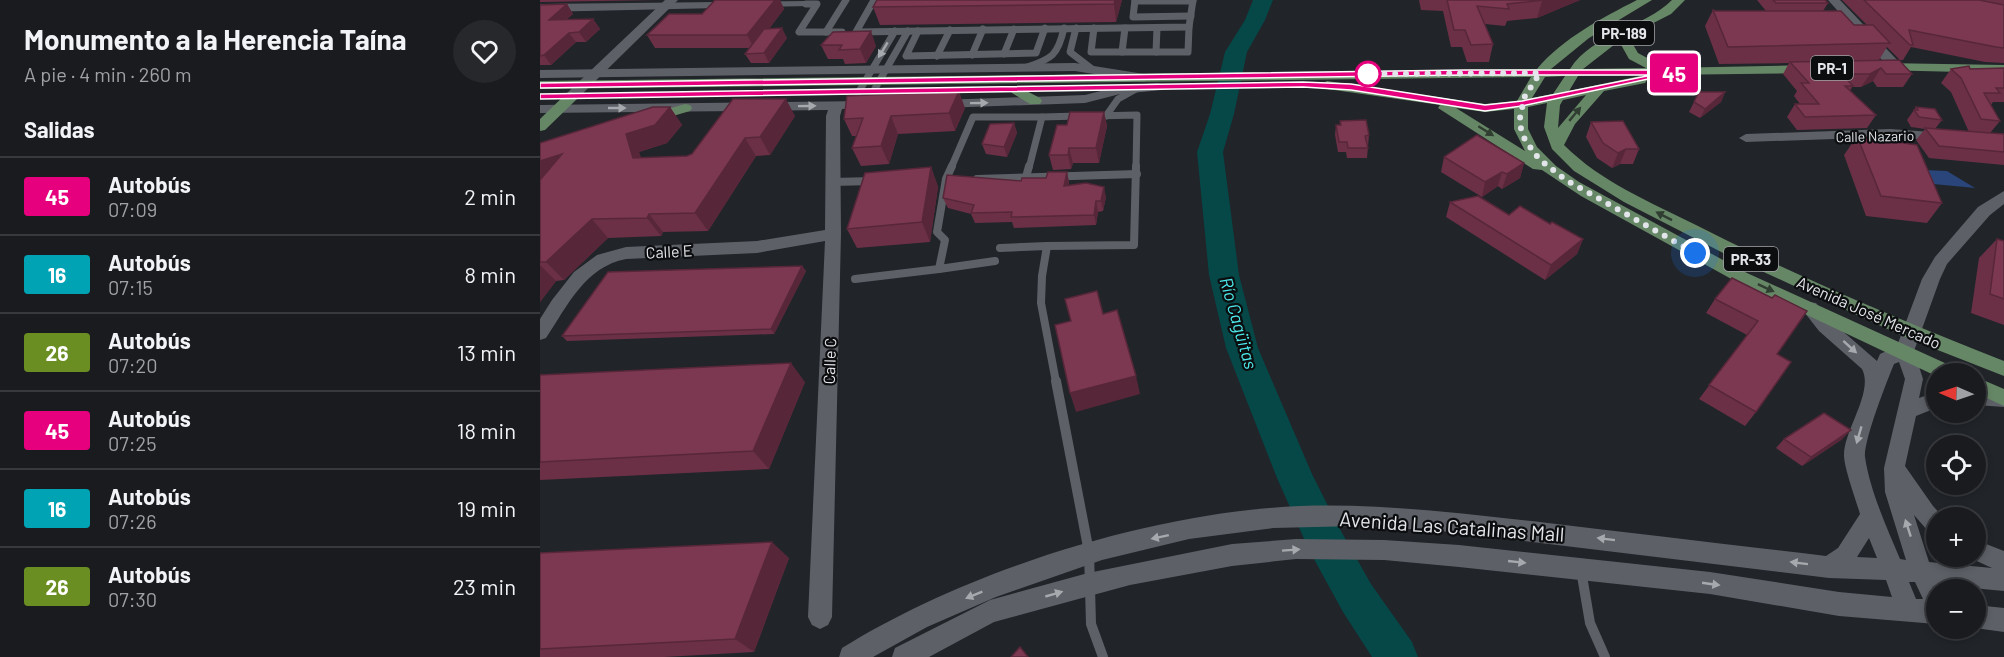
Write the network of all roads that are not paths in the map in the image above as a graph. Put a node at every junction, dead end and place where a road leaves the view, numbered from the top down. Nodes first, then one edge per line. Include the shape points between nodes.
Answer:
1 (846, 0) edge
2 (874, 0) edge
3 (1193, 0) edge
4 (1647, 0) edge
5 (1679, 0) edge
6 (1834, 0) edge
7 (1135, 1) edge
8 (814, 2) edge
9 (669, 3) edge
10 (540, 8) edge
11 (1191, 16) junction
12 (1189, 27) junction
13 (1045, 28) junction
14 (1064, 28) junction
15 (1076, 28) junction
16 (1094, 28) junction
17 (1125, 28) junction
18 (1157, 28) junction
19 (983, 29) junction
20 (1014, 29) junction
21 (950, 30) junction
22 (895, 31) junction
23 (908, 31) junction
24 (918, 31) junction
25 (1629, 31) junction
26 (826, 32) junction
27 (856, 32) junction
28 (1122, 52) junction
29 (1156, 52) junction
30 (1561, 52) junction
31 (1004, 54) junction
32 (972, 55) junction
33 (937, 56) junction
34 (1895, 66) junction
35 (1867, 67) edge
36 (1025, 68) junction
37 (1821, 68) edge
38 (1092, 69) junction
39 (2004, 69) edge
40 (1573, 72) junction
41 (1677, 72) junction
42 (597, 73) junction
43 (1479, 73) junction
44 (1540, 73) junction
45 (540, 74) edge
46 (776, 76) junction
47 (1302, 79) junction
48 (872, 81) junction
49 (1176, 82) junction
50 (1140, 83) junction
51 (585, 84) junction
52 (540, 85) edge
53 (1157, 87) junction
54 (1600, 88) junction
55 (1017, 90) junction
56 (1394, 93) junction
57 (572, 96) junction
58 (540, 97) edge
59 (1557, 97) junction
60 (1035, 101) junction
61 (927, 104) edge
62 (1522, 104) junction
63 (882, 105) edge
64 (836, 106) junction
65 (685, 108) junction
66 (540, 109) edge
67 (559, 109) junction
68 (1106, 116) junction
69 (1042, 117) junction
70 (633, 124) edge
71 (540, 127) edge
72 (1746, 138) dead end
73 (1958, 138) edge
74 (1557, 146) junction
75 (1137, 174) junction
76 (1026, 177) junction
77 (946, 179) junction
78 (958, 179) edge
79 (969, 179) edge
80 (935, 180) dead end
81 (1566, 180) junction
82 (878, 181) edge
83 (833, 182) junction
84 (2004, 196) edge
85 (833, 234) junction
86 (1047, 246) junction
87 (1000, 248) dead end
88 (994, 261) dead end
89 (939, 269) junction
90 (855, 279) dead end
91 (1810, 308) junction
92 (540, 333) edge
93 (1909, 342) junction
94 (1937, 363) edge
95 (2004, 369) edge
96 (1986, 390) edge
97 (1872, 393) junction
98 (1986, 398) edge
99 (2004, 399) edge
100 (1926, 404) edge
101 (1906, 411) junction
102 (1894, 467) junction
103 (1926, 514) edge
104 (1871, 516) junction
105 (1089, 552) junction
106 (1986, 554) edge
107 (2004, 562) edge
108 (1829, 567) junction
109 (1580, 569) junction
110 (1892, 569) junction
111 (1922, 571) junction
112 (1926, 580) edge
113 (2004, 580) edge
114 (1088, 584) junction
115 (1909, 609) junction
116 (1926, 611) edge
117 (820, 617) dead end
118 (1986, 617) edge
119 (2004, 620) edge
120 (851, 657) edge
121 (904, 657) edge
122 (1103, 657) edge
123 (1605, 657) edge

1 - 26 lane
2 - 27 lane
3 - 7 lane
3 - 11 lane
4 - 30 main road, PR-189
5 - 25 main road, PR-189 via 1667,12
6 - 34 street via 1848,22
7 - 11 lane via 1133,16
8 - 9 street
8 - 26 lane via 800,32
9 - 10 street
9 - 42 street
11 - 12 lane
12 - 18 lane
12 - 29 lane via 1188,52
13 - 14 lane
13 - 20 lane
13 - 31 lane via 1036,53
14 - 15 lane
14 - 36 lane via 1059,50 1052,59
15 - 16 lane
15 - 38 lane via 1070,52
16 - 17 lane
16 - 28 lane via 1091,52
17 - 18 lane
17 - 28 lane
18 - 29 lane
19 - 20 lane
19 - 21 lane
19 - 32 lane
20 - 31 lane
21 - 24 lane
21 - 33 lane
22 - 23 lane
22 - 27 lane
22 -> 48 lane
23 - 24 lane
23 - 48 lane
24 - 33 lane via 906,56
25 - 40 main road, PR-189 via 1609,41
25 - 41 main road via 1625,44 1633,56
26 - 27 lane
28 - 29 lane
30 - 43 main road
30 - 44 main road, PR-189
31 - 32 lane
32 - 33 lane
34 - 35 main road, PR-1
34 - 39 main road, PR-1
36 - 38 street
36 - 48 street
37 - 41 main road, PR-1
38 - 50 street
40 - 41 main road, PR-1
40 - 44 main road, PR-1
40 - 59 main road
41 - 54 main road, PR-1
42 - 45 street
42 - 46 street
42 - 51 street
43 - 44 main road, PR-1
43 - 47 main road, PR-1
44 - 62 main road
46 - 48 main road, PR-1
46 - 51 main road, PR-1
47 - 49 main road, PR-1
47 - 56 main road, PR-1
48 - 50 main road, PR-1
48 - 55 main road, PR-1
48 - 57 main road, PR-1
49 - 50 main road, PR-1
49 - 53 main road, PR-1
50 - 53 street
50 - 60 street via 1085,99
50 - 68 lane via 1110,104
51 - 52 main road, PR-1
51 - 57 street
53 - 55 main road, PR-1
54 - 59 main road, PR-1
74 -> 54 main road via 1574,114
55 - 60 main road
56 - 62 main road, PR-1 via 1485,108
56 -> 81 main road via 1462,116 1550,174
57 - 58 main road, PR-1
57 - 67 main road
59 - 62 main road, PR-1
59 - 74 main road via 1551,127
61 -> 60 street
62 - 81 main road, Avenida José Mercado / PR-33 via 1521,129 1525,140 1539,159
63 - 64 street
65 -> 64 street
64 - 83 street, Calle C
67 -> 65 street
65 - 70 main road
66 - 67 street
67 - 71 main road
68 - 69 lane
68 - 75 lane via 1137,115
69 - 76 lane
69 - 77 lane via 973,117
72 - 73 street, Calle Nazario via 1890,133
93 -> 74 main road, Avenida José Mercado / PR-33 via 1629,198 1579,168
75 - 76 lane
75 - 86 lane via 1134,245
76 - 79 lane
77 - 78 lane
77 - 80 lane
77 - 89 lane via 937,232 945,240
81 -> 91 main road, Avenida José Mercado / PR-33 via 1713,263
82 - 83 lane
83 - 85 street, Calle C
84 - 93 street via 1984,211 1941,261 1930,279
85 - 92 street, Calle E via 757,247 607,257 581,275
85 - 117 street, Calle C
86 - 87 lane
86 - 105 lane via 1041,303
88 - 89 lane
89 - 90 lane
91 - 93 main road, Avenida José Mercado / PR-33
91 -> 97 street via 1869,364 1874,374
93 - 94 main road, Avenida José Mercado / PR-33
93 - 95 main road, Avenida José Mercado / PR-33
93 - 97 street via 1887,359
93 - 101 street via 1914,379
96 - 99 main road
97 -> 104 street via 1854,455
98 - 99 street
100 - 101 street
101 - 102 street
102 - 103 street
111 -> 102 street via 1896,492
104 - 108 street via 1846,555
104 - 110 street
108 -> 105 street, Avenida Las Catalinas Mall via 1384,517 1327,516 1217,524
105 - 114 lane
105 -> 120 street, Avenida Las Catalinas Mall via 931,612
106 - 107 street
108 - 110 street, Avenida Las Catalinas Mall
114 -> 109 street, Avenida Las Catalinas Mall via 1232,555 1296,549 1384,550
109 -> 115 street, Avenida Las Catalinas Mall via 1710,583 1839,604
109 - 123 lane via 1590,623
110 - 111 street, Avenida Las Catalinas Mall
110 - 115 street
111 - 112 street
111 - 113 street, Avenida Las Catalinas Mall
121 -> 114 street, Avenida Las Catalinas Mall via 990,612
114 - 122 lane via 1091,624
115 - 116 street, Avenida Las Catalinas Mall
118 - 119 street

